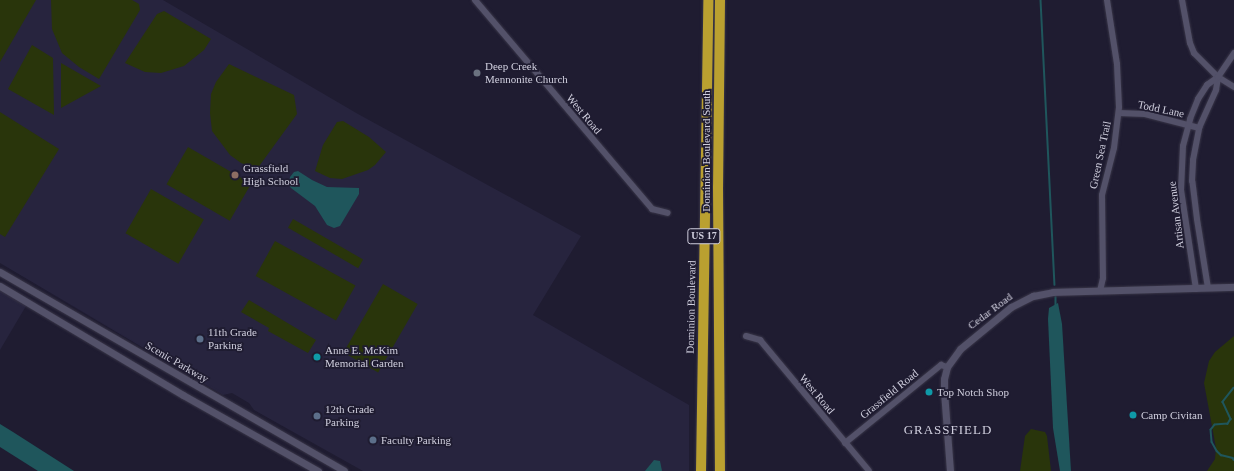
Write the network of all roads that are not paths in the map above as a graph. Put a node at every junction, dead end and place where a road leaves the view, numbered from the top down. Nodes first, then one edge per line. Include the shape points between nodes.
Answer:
1 (475, 0) edge
2 (708, 0) edge
3 (720, 0) edge
4 (1107, 0) edge
5 (1182, 0) edge
6 (1234, 53) edge
7 (1218, 78) junction
8 (1234, 87) edge
9 (1119, 113) junction
10 (1188, 125) junction
11 (1199, 128) junction
12 (668, 214) dead end
13 (0, 272) edge
14 (0, 286) edge
15 (1234, 287) edge
16 (1208, 288) junction
17 (1196, 289) junction
18 (1100, 291) junction
19 (746, 336) dead end
20 (947, 367) junction
21 (702, 401) junction
22 (720, 401) junction
23 (845, 443) junction
24 (318, 471) edge
25 (344, 471) edge
26 (701, 471) edge
27 (720, 471) edge
28 (868, 471) edge
29 (950, 471) edge

1 - 12 street, West Road via 652,209
2 - 21 highway, Dominion Boulevard / US 17
3 - 22 highway, Dominion Boulevard South / US 17
4 - 9 street, Green Sea Trail via 1117,64
5 - 7 street via 1192,48 1197,57
6 - 7 street, Artisan Avenue
7 - 8 street
7 - 10 street, Artisan Avenue via 1207,85 1198,99
7 - 11 street, Artisan Avenue via 1216,90
9 - 10 street, Todd Lane via 1145,114
9 - 18 street, Green Sea Trail via 1114,148 1102,195 1103,278
10 - 11 street, Todd Lane
10 - 17 street, Artisan Avenue via 1180,181
11 - 16 street, Artisan Avenue via 1194,150 1192,181
13 - 25 street, Scenic Parkway
14 - 24 street via 183,395
15 - 16 street, Cedar Road
16 - 17 street, Cedar Road
17 - 18 street, Cedar Road
18 - 20 street, Cedar Road via 1053,292 1022,301 976,334
19 - 23 street, West Road via 760,340
20 - 23 street, Grassfield Road via 941,365
20 - 29 street, Cedar Road via 944,391
21 - 22 highway
21 - 26 highway, Dominion Boulevard / US 17
22 - 27 highway, Dominion Boulevard South / US 17
23 - 28 street, West Road

